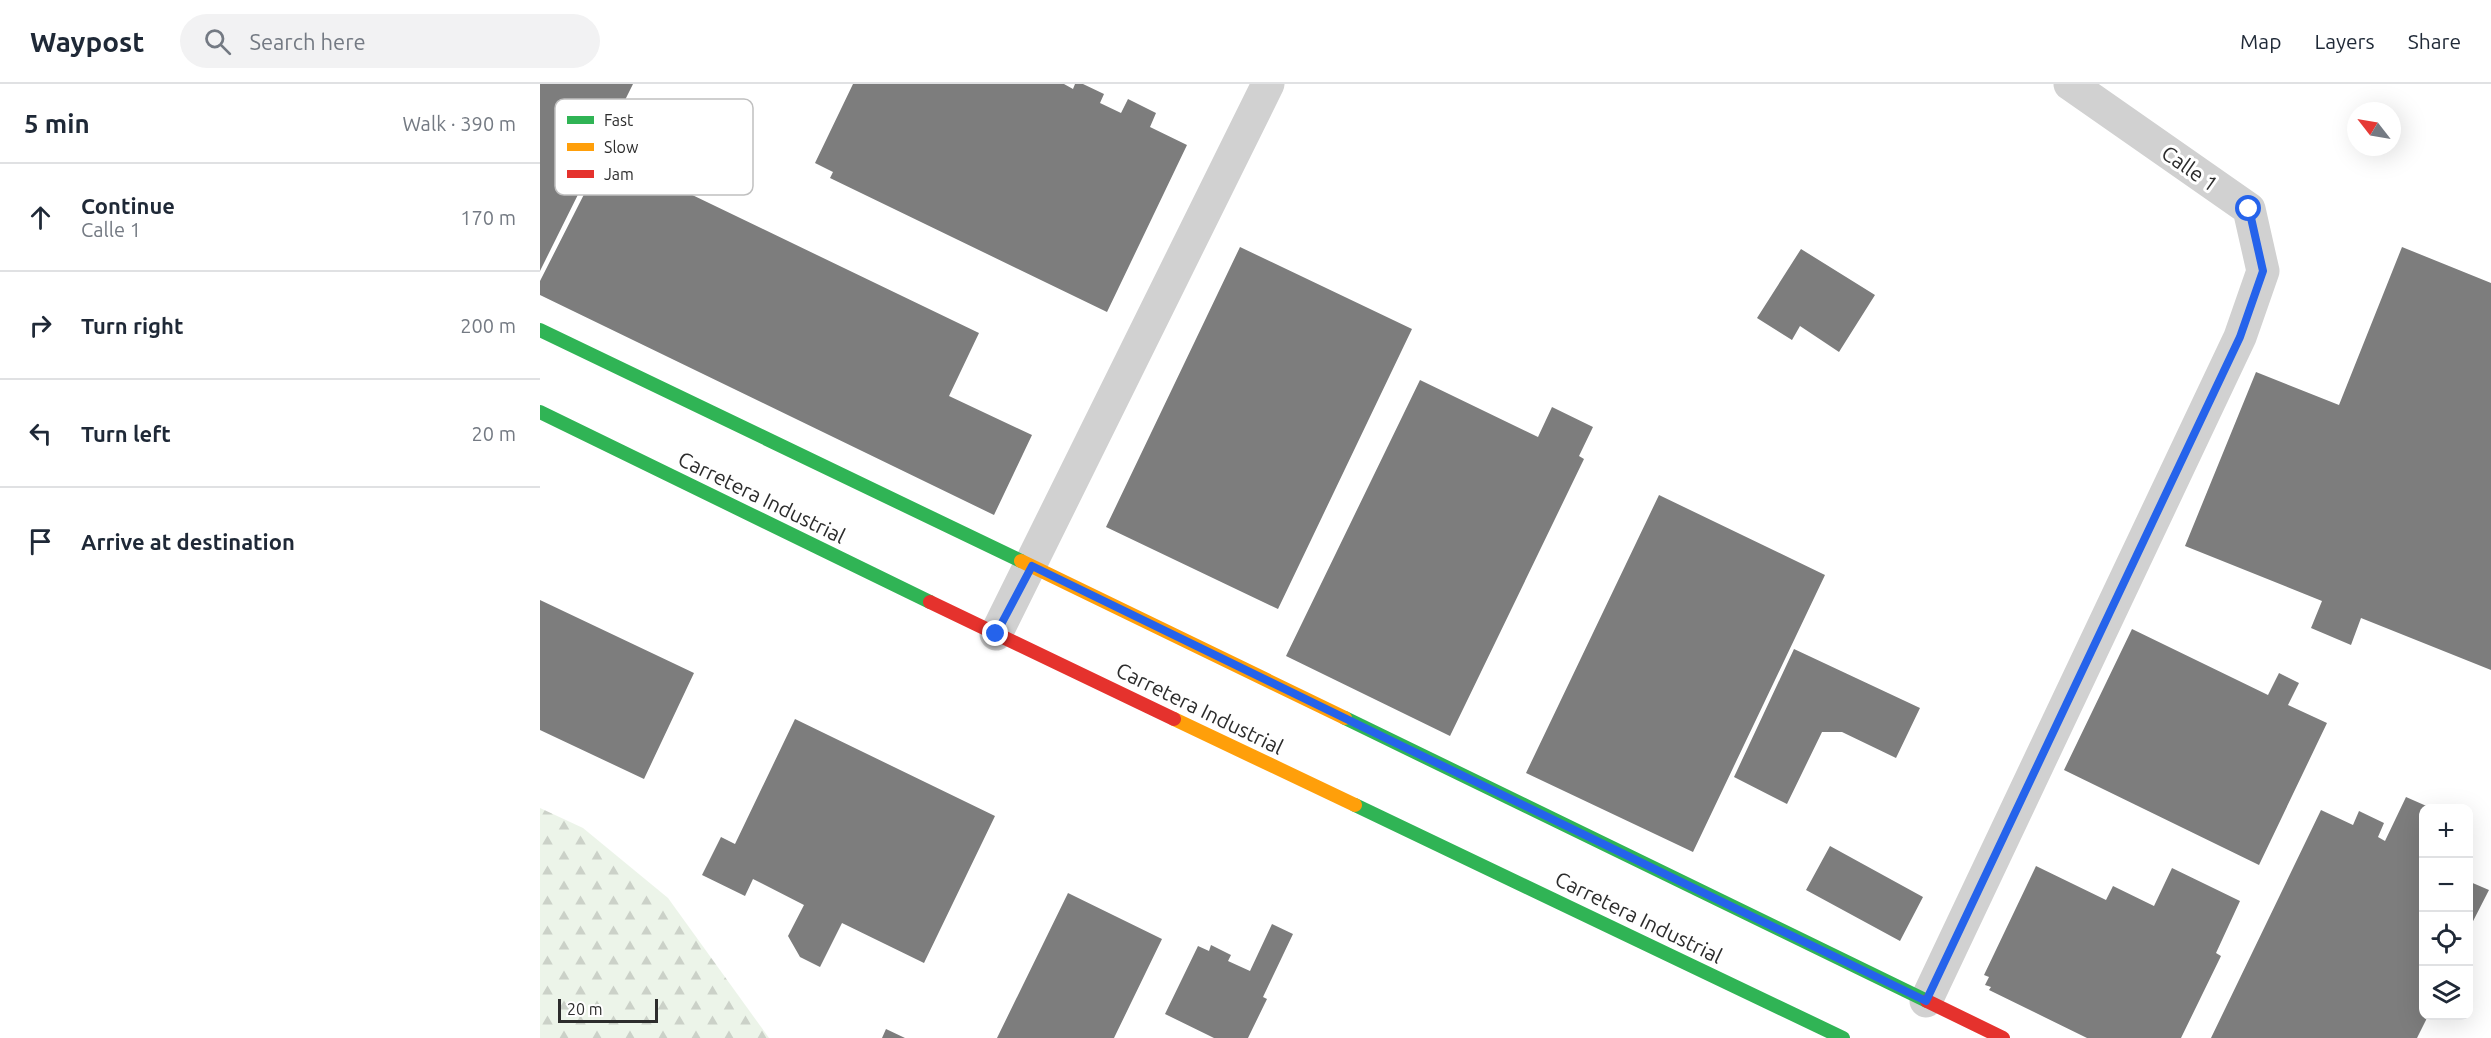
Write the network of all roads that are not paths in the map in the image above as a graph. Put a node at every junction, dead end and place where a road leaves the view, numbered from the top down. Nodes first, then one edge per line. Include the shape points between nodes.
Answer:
1 (1268, 84) edge
2 (2070, 84) edge
3 (540, 330) edge
4 (540, 412) edge
5 (1032, 566) junction
6 (996, 634) junction
7 (1926, 1001) junction
8 (1843, 1038) edge
9 (2003, 1038) edge

1 - 5 street
2 - 7 street, Calle 1 via 2249,209 2263,271 2240,337
3 - 5 street
4 - 6 street, Carretera Industrial
5 - 6 street
5 - 7 street
6 - 8 street, Carretera Industrial
7 - 9 street

